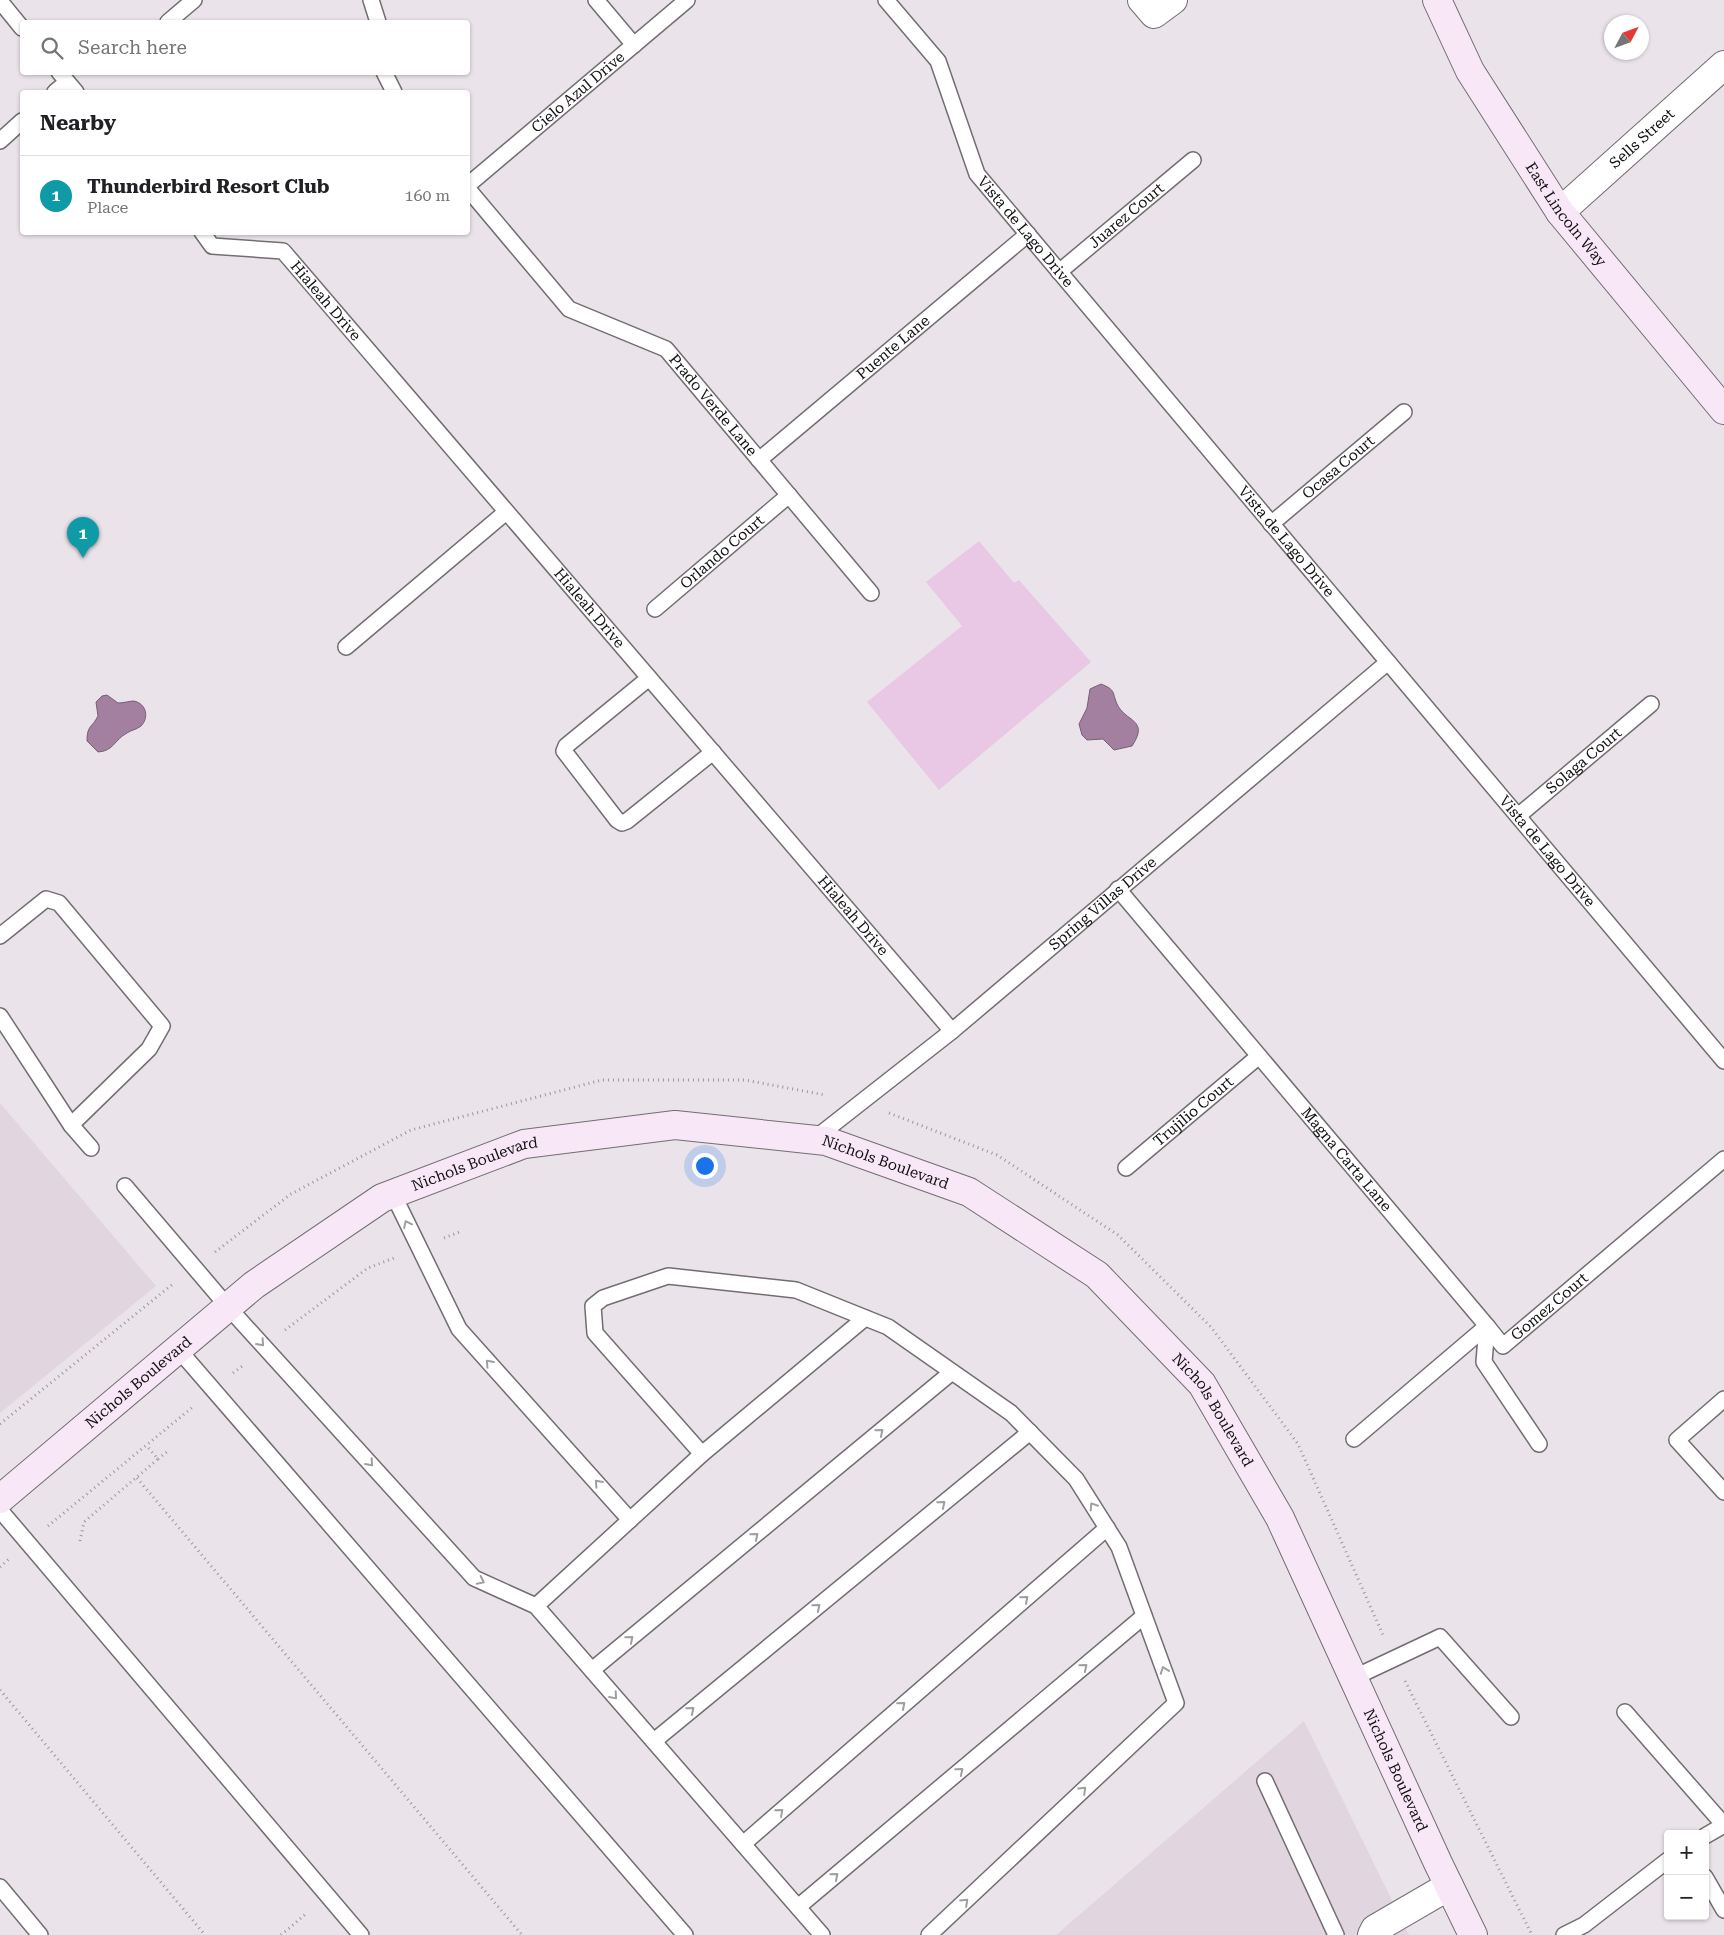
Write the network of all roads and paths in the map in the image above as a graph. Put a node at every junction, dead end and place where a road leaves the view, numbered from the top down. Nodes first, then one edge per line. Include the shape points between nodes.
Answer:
1 (194, 0) edge
2 (371, 0) edge
3 (596, 0) edge
4 (687, 0) edge
5 (886, 0) edge
6 (1438, 0) edge
7 (0, 1) edge
8 (170, 20) edge
9 (377, 20) edge
10 (20, 26) edge
11 (634, 45) junction
12 (1724, 65) edge
13 (386, 75) edge
14 (393, 90) edge
15 (20, 123) edge
16 (0, 141) edge
17 (1193, 160) dead end
18 (470, 183) edge
19 (470, 191) edge
20 (1560, 212) junction
21 (1028, 234) junction
22 (204, 235) edge
23 (1059, 272) junction
24 (1724, 410) edge
25 (1404, 412) dead end
26 (759, 460) junction
27 (789, 496) junction
28 (506, 512) junction
29 (1272, 524) junction
30 (871, 593) dead end
31 (655, 609) dead end
32 (346, 647) dead end
33 (1388, 662) junction
34 (649, 678) junction
35 (1651, 704) dead end
36 (713, 752) junction
37 (1518, 816) junction
38 (1118, 889) junction
39 (0, 936) edge
40 (0, 1016) edge
41 (952, 1031) junction
42 (1259, 1056) junction
43 (1724, 1061) edge
44 (860, 1102) junction
45 (71, 1125) junction
46 (813, 1140) junction
47 (92, 1148) dead end
48 (1724, 1159) edge
49 (1126, 1168) dead end
50 (125, 1186) dead end
51 (393, 1194) junction
52 (194, 1268) junction
53 (228, 1307) junction
54 (864, 1318) junction
55 (1487, 1326) junction
56 (178, 1349) junction
57 (952, 1372) junction
58 (1724, 1399) edge
59 (0, 1424) edge
60 (1030, 1432) junction
61 (1354, 1439) dead end
62 (1539, 1444) dead end
63 (146, 1445) dead end
64 (168, 1451) dead end
65 (702, 1454) junction
66 (158, 1459) junction
67 (138, 1478) junction
68 (1724, 1492) edge
69 (0, 1499) edge
70 (0, 1510) edge
71 (630, 1520) junction
72 (1107, 1528) junction
73 (80, 1541) dead end
74 (536, 1606) junction
75 (1144, 1616) junction
76 (1385, 1640) dead end
77 (592, 1670) junction
78 (1353, 1678) junction
79 (0, 1690) edge
80 (1412, 1694) dead end
81 (1625, 1712) dead end
82 (1511, 1717) dead end
83 (654, 1742) junction
84 (1265, 1781) dead end
85 (1724, 1825) edge
86 (1709, 1834) edge
87 (743, 1844) junction
88 (1664, 1863) edge
89 (1709, 1884) edge
90 (1449, 1886) junction
91 (0, 1887) edge
92 (328, 1896) junction
93 (798, 1907) junction
94 (1724, 1910) edge
95 (40, 1935) edge
96 (205, 1935) edge
97 (281, 1935) edge
98 (361, 1935) edge
99 (522, 1935) edge
100 (686, 1935) edge
101 (822, 1935) edge
102 (929, 1935) edge
103 (1336, 1935) edge
104 (1372, 1935) edge
105 (1473, 1935) edge
106 (1532, 1935) edge
107 (1564, 1935) edge

1 - 8 lane
2 - 9 lane
3 - 11 lane
4 - 11 lane, Cielo Azul Drive
5 - 21 lane, Vista de Lago Drive via 938,61 977,174
6 - 20 street, East Lincoln Way via 1470,71
7 - 10 lane
11 - 18 lane, Cielo Azul Drive
12 - 20 street, Sells Street
13 - 14 lane
15 - 16 lane
17 - 23 lane, Juarez Court
19 - 26 lane, Prado Verde Lane via 569,309 666,349
20 - 24 street, East Lincoln Way
21 - 23 lane, Vista de Lago Drive
21 - 26 lane, Puente Lane
22 - 28 lane, Hialeah Drive via 212,246 283,252
23 - 29 lane, Vista de Lago Drive
25 - 29 lane, Ocasa Court
26 - 27 lane, Prado Verde Lane
27 - 30 lane, Prado Verde Lane
27 - 31 lane, Orlando Court
28 - 32 lane
28 - 34 lane, Hialeah Drive
29 - 33 lane, Vista de Lago Drive
33 - 37 lane, Vista de Lago Drive
33 - 38 lane, Spring Villas Drive
34 - 36 lane, Hialeah Drive
34 - 36 lane via 564,751 617,820 622,823 628,821
35 - 37 lane, Solaga Court
36 - 41 lane, Hialeah Drive
37 - 43 lane, Vista de Lago Drive
38 - 41 lane, Spring Villas Drive
38 - 42 lane, Magna Carta Lane
39 - 45 lane via 46,900 59,903 162,1026 149,1049
40 - 45 lane
41 - 44 lane, Spring Villas Drive
42 - 49 lane, Trujilio Court
42 - 55 lane, Magna Carta Lane
44 - 46 lane, Spring Villas Drive
44 - 52 path via 745,1080 602,1080 411,1130 291,1194
44 - 76 path via 997,1156 1118,1236 1211,1327 1298,1444
45 - 47 lane
46 - 51 street, Nichols Boulevard via 675,1125 524,1144
46 - 78 street, Nichols Boulevard via 826,1141 969,1192 1097,1275 1202,1384 1280,1518
48 - 55 lane, Gomez Court via 1503,1346
50 - 52 lane
51 - 53 street, Nichols Boulevard via 382,1198 254,1284
71 -> 51 lane via 459,1330
52 - 53 lane
52 - 59 path
53 - 56 street, Nichols Boulevard
53 -> 74 lane via 474,1578
54 - 57 lane via 888,1327
54 - 65 lane
54 - 65 lane via 796,1290 668,1276 603,1298 593,1306 596,1334
55 - 61 lane, Gomez Court
55 - 62 lane via 1484,1362
56 - 69 street, Nichols Boulevard
56 - 100 lane
57 - 60 lane via 1011,1413
77 -> 57 lane
58 - 68 lane via 1677,1440
72 -> 60 lane via 1076,1479
83 -> 60 lane
63 - 66 path
64 - 66 path
65 - 71 lane
66 - 67 path
67 - 73 path via 84,1522
67 - 99 path
70 - 92 lane
71 - 74 lane
72 - 75 lane via 1119,1546
87 -> 72 lane
74 - 77 lane
93 -> 75 lane
102 -> 75 lane via 1176,1703
77 -> 83 lane
78 - 82 lane via 1440,1637
78 - 90 street, Nichols Boulevard
79 - 96 path
80 - 106 path
81 - 85 lane
83 - 87 lane
84 - 103 lane
85 - 86 lane
87 - 93 lane
88 - 107 lane via 1584,1925
89 - 94 lane
90 - 104 street via 1375,1929
90 - 105 street, Nichols Boulevard
91 - 95 lane
92 - 97 path
92 - 98 lane
93 - 101 lane

